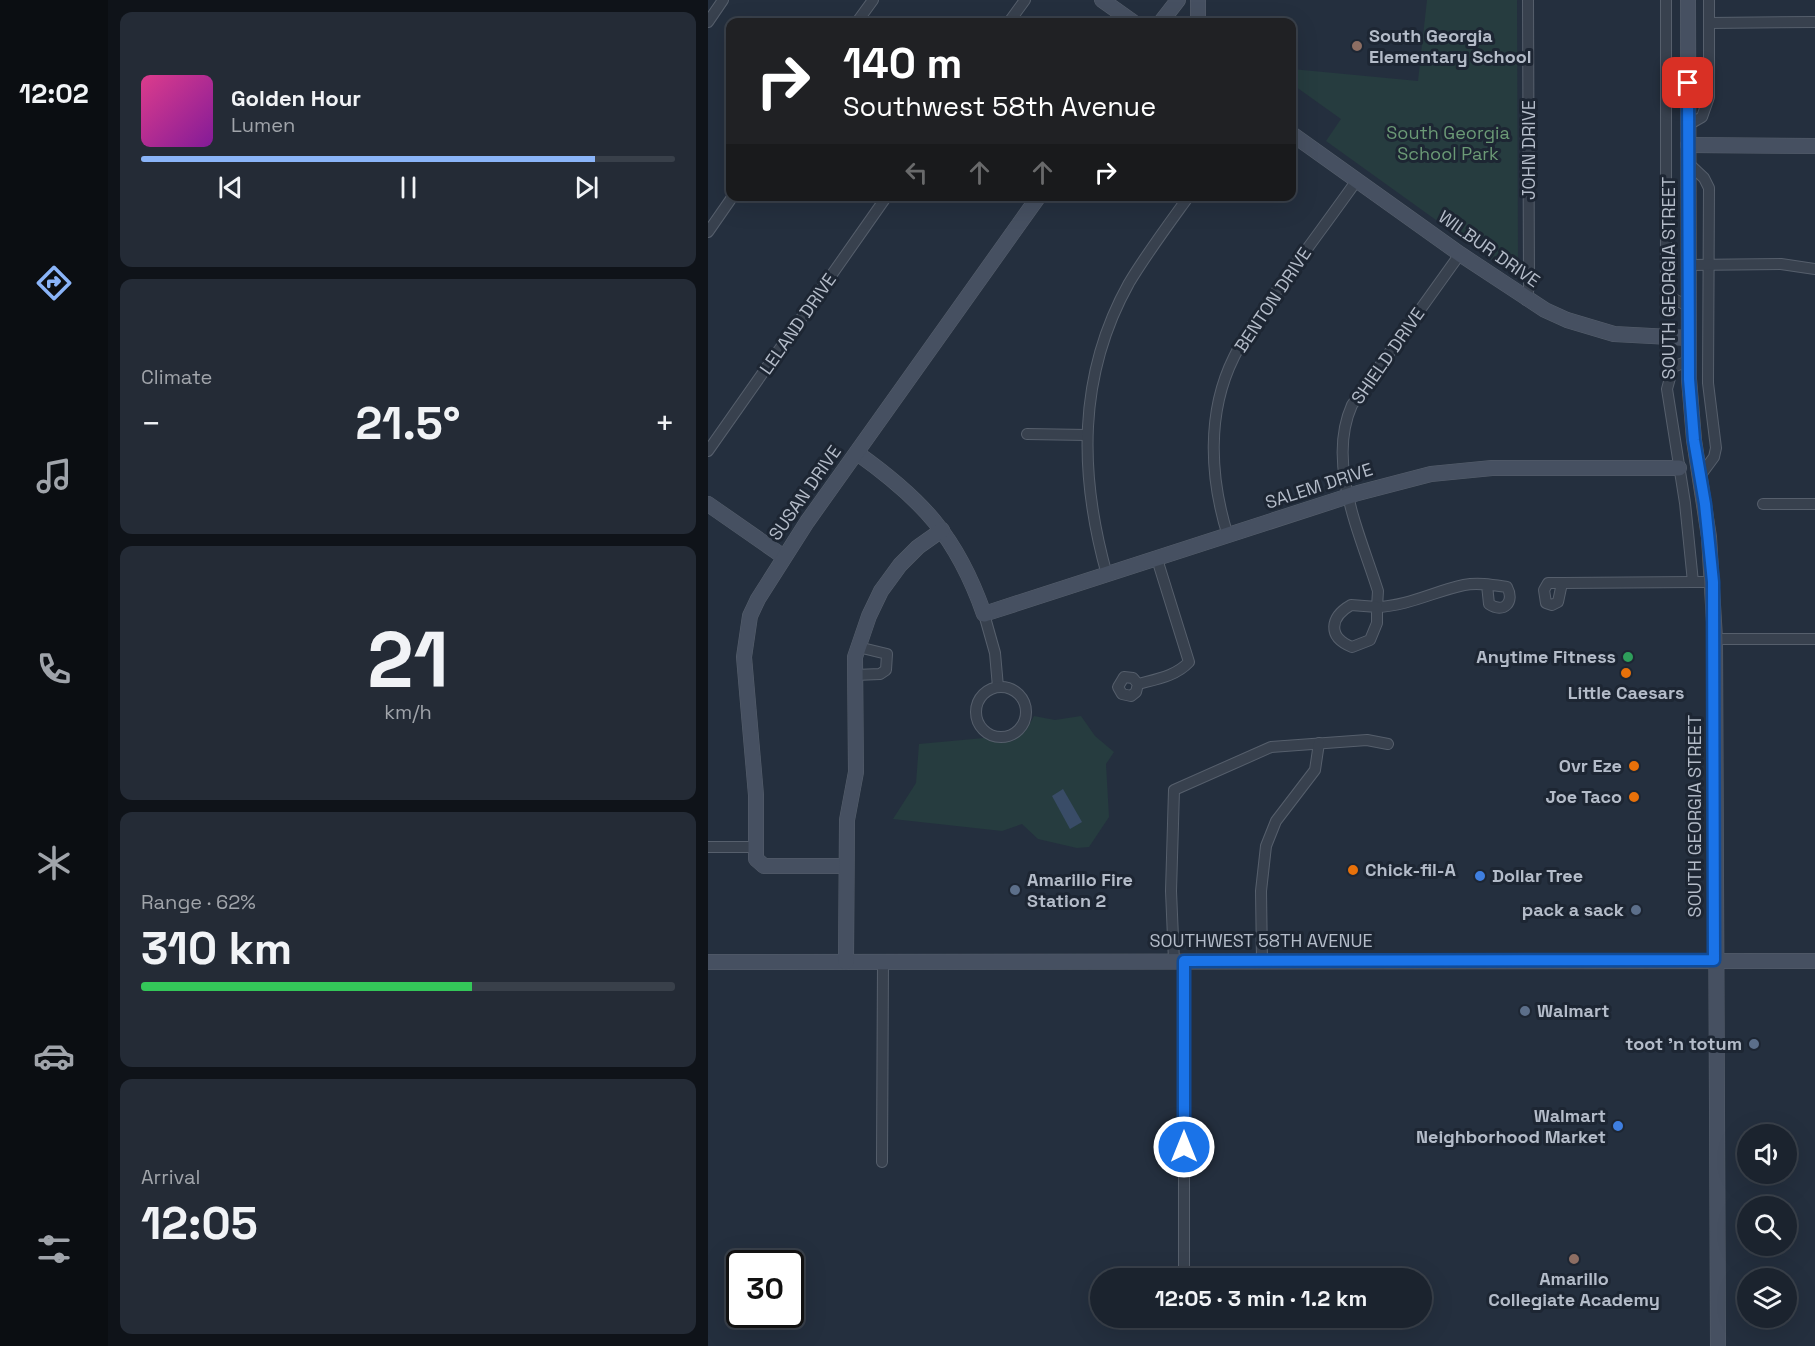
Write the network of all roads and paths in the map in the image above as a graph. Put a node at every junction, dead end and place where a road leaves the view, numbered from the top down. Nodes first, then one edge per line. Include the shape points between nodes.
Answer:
1 (723, 0) edge
2 (873, 0) edge
3 (1025, 0) edge
4 (1102, 0) edge
5 (1178, 0) edge
6 (1198, 0) edge
7 (1528, 0) edge
8 (1666, 0) edge
9 (1688, 0) edge
10 (1709, 0) edge
11 (860, 18) edge
12 (1012, 18) edge
13 (1127, 18) edge
14 (1164, 18) edge
15 (1198, 18) edge
16 (708, 22) edge
17 (1815, 22) edge
18 (1709, 23) junction
19 (1688, 125) junction
20 (1296, 137) edge
21 (1688, 145) junction
22 (1815, 146) edge
23 (1688, 163) junction
24 (1357, 180) junction
25 (730, 201) edge
26 (883, 201) edge
27 (1035, 201) edge
28 (1185, 201) edge
29 (708, 232) edge
30 (1460, 254) junction
31 (1688, 265) junction
32 (1708, 265) junction
33 (1815, 269) edge
34 (1526, 300) junction
35 (1688, 306) junction
36 (1689, 338) junction
37 (1688, 361) junction
38 (1027, 434) dead end
39 (1087, 435) junction
40 (708, 451) edge
41 (857, 453) junction
42 (1679, 468) junction
43 (1700, 476) junction
44 (1349, 496) junction
45 (708, 504) edge
46 (1763, 504) dead end
47 (1815, 504) edge
48 (942, 530) junction
49 (1228, 536) junction
50 (784, 557) junction
51 (1157, 559) junction
52 (1107, 575) junction
53 (1693, 582) junction
54 (1713, 582) junction
55 (1562, 583) dead end
56 (1487, 585) dead end
57 (1377, 607) junction
58 (984, 614) junction
59 (1715, 639) junction
60 (1815, 639) edge
61 (858, 647) junction
62 (855, 675) junction
63 (1138, 684) dead end
64 (998, 687) junction
65 (1319, 744) junction
66 (1388, 744) dead end
67 (708, 847) edge
68 (756, 853) junction
69 (845, 866) junction
70 (1714, 960) junction
71 (1179, 961) junction
72 (1262, 961) junction
73 (1815, 961) edge
74 (708, 962) edge
75 (846, 962) junction
76 (883, 962) junction
77 (882, 1162) dead end
78 (1184, 1268) edge
79 (1718, 1346) edge

1 - 16 street
2 - 11 street
3 - 12 street
4 - 13 main road
5 - 14 main road
6 - 15 main road
7 - 34 street, JOHN DRIVE
8 - 35 street via 1666,285 1672,298
9 - 19 main road, SOUTH GEORGIA STREET
10 - 18 street
17 - 18 street
18 - 19 street via 1708,103 1702,117
19 - 21 main road, SOUTH GEORGIA STREET
20 - 24 main road, WILBUR DRIVE
21 - 22 main road
21 - 23 main road, SOUTH GEORGIA STREET
23 - 31 main road, SOUTH GEORGIA STREET
23 - 32 street via 1709,188
24 - 30 main road, WILBUR DRIVE
24 - 49 street, BENTON DRIVE via 1246,334 1223,385 1214,437 1214,467
25 - 29 street
26 - 40 street, LELAND DRIVE
27 - 41 main road, SUSAN DRIVE
28 - 39 street via 1144,259 1116,311 1094,378
30 - 34 main road, WILBUR DRIVE
30 - 44 street, SHIELD DRIVE via 1350,412 1341,449
31 - 32 street
31 - 35 main road, SOUTH GEORGIA STREET
32 - 33 street via 1781,264
32 - 43 street via 1708,383 1716,448
34 - 36 main road, WILBUR DRIVE via 1591,328 1626,335
35 - 36 main road, SOUTH GEORGIA STREET
36 - 37 main road, SOUTH GEORGIA STREET
37 - 42 street via 1673,368 1667,389
37 - 43 main road, SOUTH GEORGIA STREET
38 - 39 street
39 - 52 street via 1090,502
41 - 48 main road via 906,489
41 - 50 main road, SUSAN DRIVE
42 - 44 main road, SALEM DRIVE via 1460,470 1412,478
42 - 53 street
43 - 54 main road, SOUTH GEORGIA STREET
44 - 49 main road, SALEM DRIVE
44 - 57 street, SHIELD DRIVE via 1378,591
45 - 50 main road
46 - 47 street
48 - 58 main road via 974,584
48 - 61 main road via 900,565 881,591
49 - 51 main road, SALEM DRIVE
50 - 68 main road, SUSAN DRIVE via 750,616 744,657 756,795
51 - 52 main road, SALEM DRIVE
51 - 63 street via 1189,662 1181,670
52 - 58 main road, SALEM DRIVE
53 - 54 street
53 - 55 street
54 - 59 main road, SOUTH GEORGIA STREET
56 - 57 street via 1465,585 1396,606
57 - 57 street via 1351,605 1339,612 1334,623 1335,635 1344,643 1363,645 1370,640 1377,623
58 - 64 street via 995,653
59 - 60 street
59 - 70 main road, SOUTH GEORGIA STREET
61 - 62 main road
61 - 62 street via 887,654 888,661 886,670 880,674
62 - 69 main road via 856,772 847,820
64 - 64 street via 1018,693 1024,702 1024,718 1017,731 1007,736 986,732 976,714 977,704 989,689
65 - 66 street via 1367,740
65 - 71 street via 1271,747 1174,790 1171,891
65 - 72 street via 1316,770 1276,821 1266,846 1261,891
67 - 68 street
68 - 69 main road via 764,866
69 - 75 main road
70 - 72 main road, SOUTHWEST 58TH AVENUE
70 - 73 main road, SOUTHWEST 58TH AVENUE
70 - 79 main road, SOUTH GEORGIA STREET
71 - 72 main road, SOUTHWEST 58TH AVENUE
71 - 76 main road, SOUTHWEST 58TH AVENUE
71 - 78 street
74 - 75 main road, SOUTHWEST 58TH AVENUE
75 - 76 main road, SOUTHWEST 58TH AVENUE
76 - 77 street

